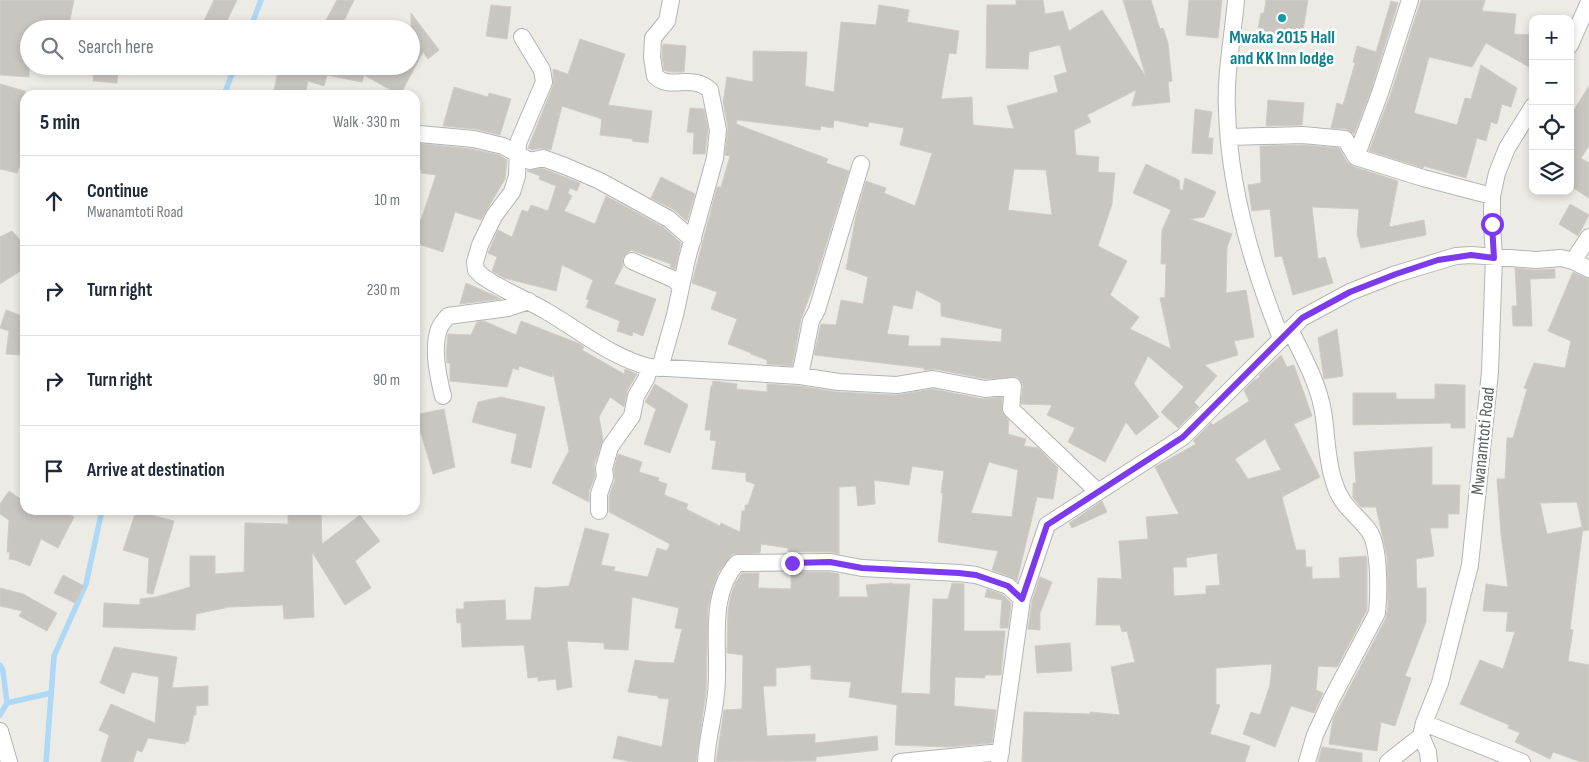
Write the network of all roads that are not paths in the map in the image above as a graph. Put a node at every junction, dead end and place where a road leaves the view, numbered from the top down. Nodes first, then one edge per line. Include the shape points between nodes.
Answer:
1 (671, 0) edge
2 (1236, 0) edge
3 (1410, 0) edge
4 (1589, 2) edge
5 (1574, 35) edge
6 (522, 37) dead end
7 (1529, 112) edge
8 (420, 134) dead end
9 (1229, 137) junction
10 (518, 154) junction
11 (1356, 157) junction
12 (861, 164) dead end
13 (1492, 196) junction
14 (1589, 237) edge
15 (693, 240) junction
16 (1494, 258) junction
17 (632, 261) dead end
18 (1573, 261) junction
19 (1589, 269) edge
20 (680, 285) junction
21 (529, 301) junction
22 (1286, 334) junction
23 (655, 367) junction
24 (800, 376) junction
25 (443, 396) dead end
26 (1097, 492) junction
27 (598, 511) dead end
28 (1022, 599) junction
29 (1423, 729) junction
30 (0, 732) edge
31 (1000, 757) edge
32 (9, 762) edge
33 (706, 762) edge
34 (900, 762) edge
35 (1307, 762) edge
36 (1388, 762) edge
37 (1429, 762) edge
38 (1522, 762) edge

1 - 15 street via 667,21 653,38 655,76 666,82 701,83 710,90 718,130 715,158
2 - 9 street via 1227,87
3 - 11 street
4 - 5 street
6 - 10 street via 542,70 544,82 518,143
7 - 13 street, Mwanamtoti Road via 1507,148
8 - 10 street via 474,139 503,146
9 - 11 street via 1303,135 1345,139
9 - 22 street via 1240,211 1251,257 1262,291
10 - 15 street via 530,161 543,158 600,181 670,219
10 - 21 street via 512,192 494,216 475,262 476,270 482,276
11 - 13 street
12 - 24 street via 811,322
13 - 16 street, Mwanamtoti Road
14 - 18 street
15 - 20 street
16 - 18 street via 1561,258
16 - 22 street via 1456,256 1396,274 1317,309
16 - 29 street, Mwanamtoti Road via 1490,372 1470,565 1440,683
17 - 20 street
18 - 19 street
20 - 23 street via 675,315
21 - 23 street via 631,361
21 - 25 street via 508,308 448,316 437,338
22 - 26 street via 1183,437
22 - 35 street via 1312,375 1323,409 1327,458 1334,484 1347,509 1369,531 1377,564 1377,613 1331,700
23 - 24 street
23 - 27 street via 636,396 632,416 610,447
24 - 26 street via 897,385 933,379 985,388 1013,386 1011,409
26 - 28 street via 1047,525
28 - 31 street
28 - 33 street via 1008,586 976,575 862,568 830,562 737,563 720,594 716,694
29 - 36 street
29 - 37 street
29 - 38 street
30 - 32 street
31 - 34 street

